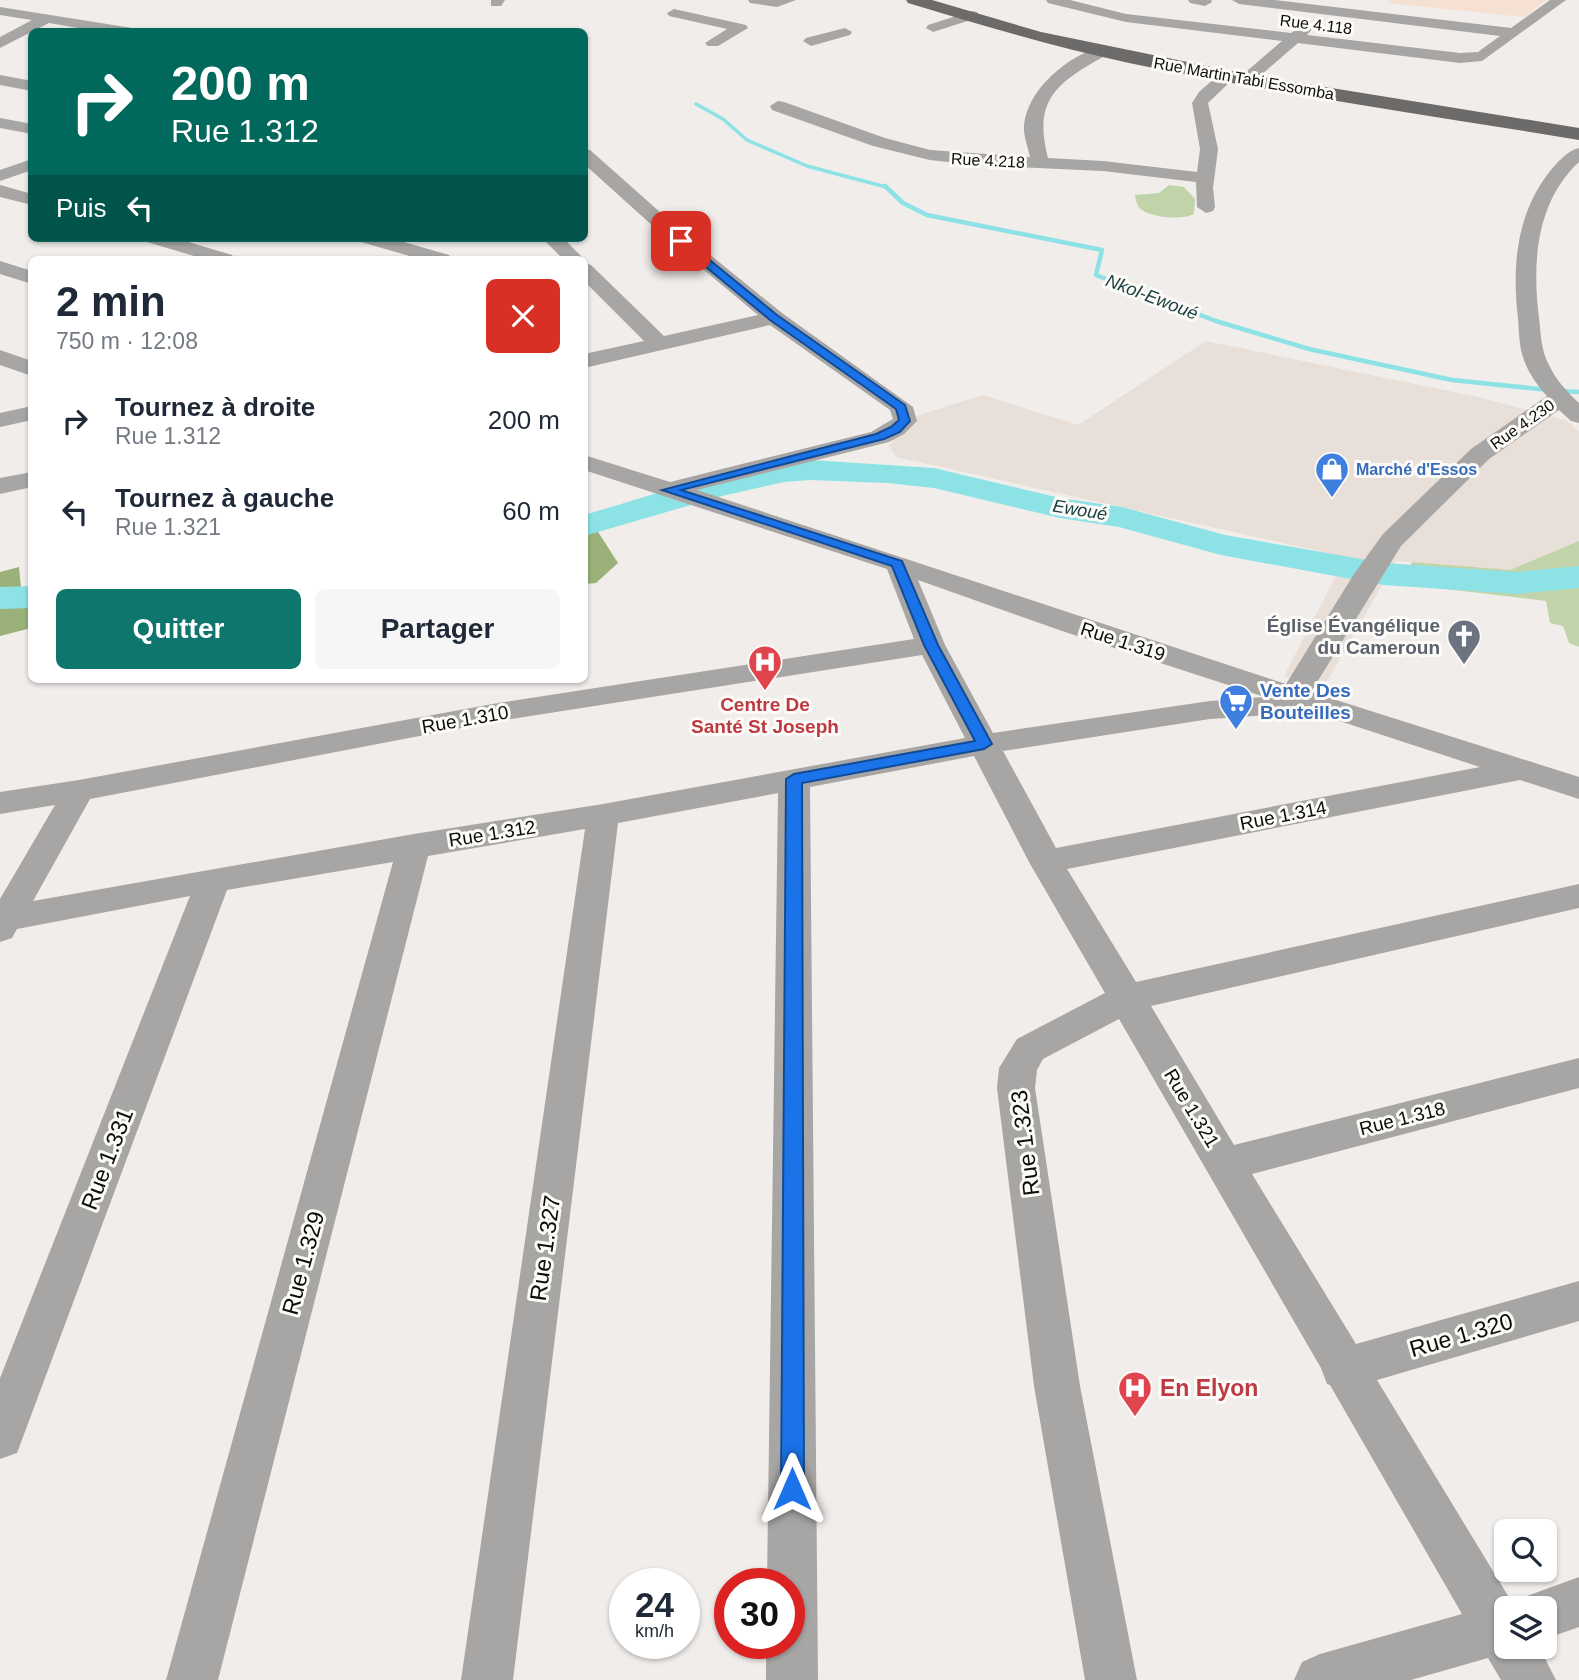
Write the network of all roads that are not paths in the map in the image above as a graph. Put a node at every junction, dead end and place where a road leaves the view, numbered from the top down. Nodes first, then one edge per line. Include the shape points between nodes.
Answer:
1 (755, 0) edge
2 (789, 0) edge
3 (914, 0) edge
4 (1053, 0) edge
5 (1239, 0) edge
6 (1559, 0) edge
7 (1203, 1) edge
8 (695, 3) dead end
9 (1325, 6) edge
10 (0, 11) edge
11 (972, 15) junction
12 (49, 18) junction
13 (1185, 25) junction
14 (30, 28) edge
15 (108, 28) edge
16 (933, 28) dead end
17 (28, 29) edge
18 (845, 32) dead end
19 (1513, 33) junction
20 (1295, 39) junction
21 (810, 41) dead end
22 (1, 43) edge
23 (713, 43) dead end
24 (22, 46) dead end
25 (1102, 51) junction
26 (1238, 77) junction
27 (0, 80) edge
28 (28, 85) edge
29 (778, 106) dead end
30 (4, 126) edge
31 (28, 129) edge
32 (1576, 130) edge
33 (1579, 153) edge
34 (588, 158) edge
35 (1040, 163) junction
36 (28, 166) edge
37 (0, 176) edge
38 (1205, 178) junction
39 (0, 191) edge
40 (28, 199) edge
41 (1206, 207) dead end
42 (168, 242) edge
43 (382, 242) edge
44 (556, 242) edge
45 (215, 256) edge
46 (431, 256) edge
47 (571, 256) edge
48 (0, 267) edge
49 (588, 273) edge
50 (28, 277) edge
51 (588, 298) edge
52 (624, 307) junction
53 (774, 318) junction
54 (659, 344) junction
55 (588, 359) edge
56 (3, 360) edge
57 (28, 368) edge
58 (1562, 393) edge
59 (28, 414) edge
60 (0, 420) edge
61 (588, 463) edge
62 (28, 480) edge
63 (0, 486) edge
64 (668, 490) junction
65 (898, 564) junction
66 (931, 645) junction
67 (1304, 699) junction
68 (984, 744) junction
69 (1520, 769) junction
70 (794, 779) junction
71 (1579, 788) edge
72 (79, 791) junction
73 (0, 803) edge
74 (603, 815) junction
75 (414, 845) junction
76 (1046, 862) junction
77 (214, 880) junction
78 (1579, 896) edge
79 (2, 923) edge
80 (1127, 998) junction
81 (1579, 1073) edge
82 (1225, 1164) junction
83 (1579, 1301) edge
84 (1343, 1369) junction
85 (0, 1437) edge
86 (1494, 1601) edge
87 (1579, 1602) edge
88 (1557, 1612) edge
89 (1494, 1637) edge
90 (1523, 1659) edge
91 (192, 1680) edge
92 (487, 1680) edge
93 (792, 1680) edge
94 (1111, 1680) edge
95 (1320, 1680) edge
96 (1530, 1680) edge

1 - 2 street
3 - 11 main road, Rue Martin Tabi Essomba
4 - 13 street, Rue 4.118 via 1114,16
5 - 9 street
6 - 19 street, Rue 4.118
7 - 13 street
8 - 23 street via 674,14 741,28
9 - 19 street
9 - 20 street
10 - 12 street
11 - 16 street
11 - 25 main road, Rue Martin Tabi Essomba
12 - 14 street
12 - 15 street
13 - 20 street, Rue 4.118
17 - 22 street
18 - 21 street
19 - 20 street, Rue 4.118 via 1482,56 1460,58
20 - 26 street
22 - 24 street
25 - 26 main road, Rue Martin Tabi Essomba
25 - 35 street via 1065,72 1047,89 1033,122
26 - 32 main road, Rue Martin Tabi Essomba
26 - 38 street via 1205,95 1200,103 1209,149
27 - 28 street
29 - 35 street, Rue 4.218 via 930,155
30 - 31 street
33 - 58 street, Rue 4.230 via 1547,187 1533,220 1526,255 1532,352 1537,365
34 - 53 street
35 - 38 street, Rue 4.218
36 - 37 street
38 - 41 street
39 - 40 street
42 - 45 street
43 - 46 street
44 - 47 street
48 - 50 street
49 - 52 street
51 - 52 street
52 - 54 street
53 - 54 street
53 - 64 street via 901,407 905,421 880,436
54 - 55 street
56 - 57 street
58 - 67 street, Rue 4.230 via 1480,454 1392,540 1368,573
59 - 60 street
61 - 64 street, Rue 1.319
62 - 63 street
64 - 65 street, Rue 1.319
65 - 66 street, Rue 1.321
65 - 67 street, Rue 1.319
66 - 68 street, Rue 1.321
66 - 72 street, Rue 1.310 via 498,712
67 - 68 street
67 - 69 street, Rue 1.319
68 - 70 street, Rue 1.312
68 - 76 street, Rue 1.321
69 - 71 street, Rue 1.319
69 - 76 street, Rue 1.314
70 - 74 street, Rue 1.312
70 - 93 street
72 - 73 street, Rue 1.310
72 - 79 street
74 - 75 street, Rue 1.312
74 - 92 street, Rue 1.327
75 - 77 street, Rue 1.312
75 - 91 street, Rue 1.329
76 - 80 street, Rue 1.321
77 - 79 street, Rue 1.312
77 - 85 street, Rue 1.331
78 - 80 street, Rue 1.323
80 - 82 street, Rue 1.321
80 - 94 street, Rue 1.323 via 1030,1049 1018,1068 1016,1088 1057,1386
81 - 82 street, Rue 1.318
82 - 84 street, Rue 1.321
83 - 84 street, Rue 1.320
84 - 86 street, Rue 1.321
87 - 88 street
89 - 95 street
90 - 96 street, Rue 1.321

